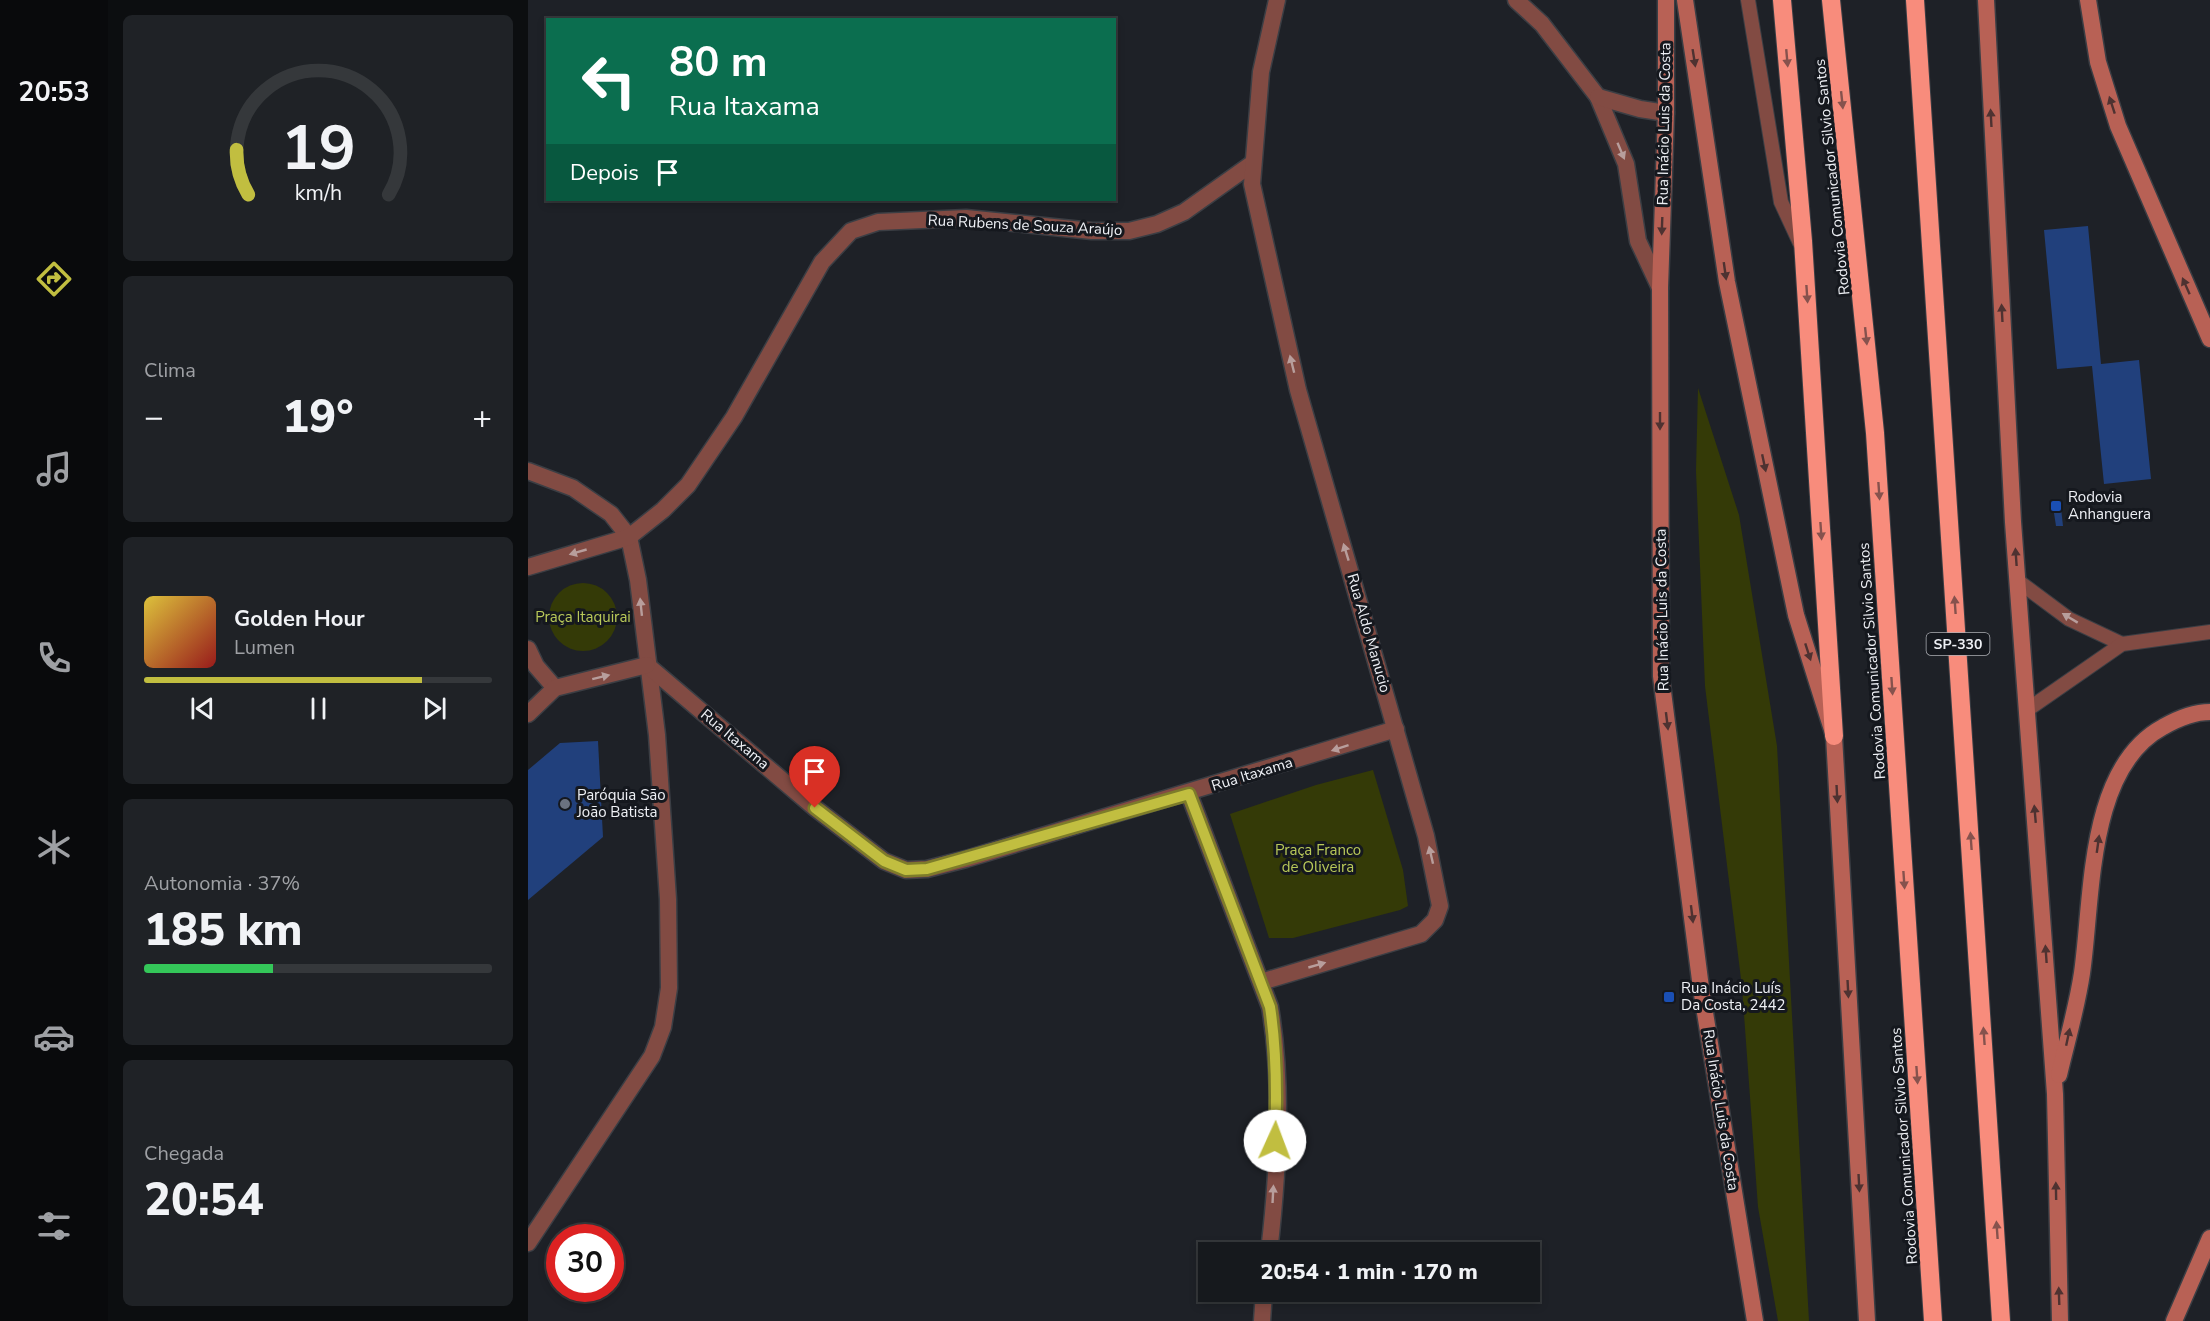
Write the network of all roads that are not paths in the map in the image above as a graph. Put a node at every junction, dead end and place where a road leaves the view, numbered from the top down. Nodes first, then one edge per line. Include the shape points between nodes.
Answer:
1 (1277, 0) edge
2 (1516, 0) edge
3 (1666, 0) edge
4 (1685, 0) edge
5 (1748, 0) edge
6 (1782, 0) edge
7 (1831, 0) edge
8 (1915, 0) edge
9 (1986, 0) edge
10 (2088, 0) edge
11 (1598, 97) junction
12 (1666, 112) junction
13 (1253, 163) junction
14 (1804, 252) junction
15 (1660, 288) junction
16 (2210, 339) edge
17 (528, 471) edge
18 (629, 537) junction
19 (528, 567) edge
20 (2018, 581) junction
21 (2210, 632) edge
22 (2122, 645) junction
23 (528, 649) edge
24 (647, 665) junction
25 (555, 688) junction
26 (2027, 710) junction
27 (2210, 712) edge
28 (528, 714) edge
29 (1396, 729) junction
30 (1834, 735) junction
31 (1189, 794) junction
32 (1261, 982) junction
33 (2055, 1094) junction
34 (2210, 1238) edge
35 (1269, 1242) edge
36 (528, 1243) edge
37 (1263, 1302) edge
38 (1932, 1314) edge
39 (1262, 1321) edge
40 (1755, 1321) edge
41 (1867, 1321) edge
42 (2001, 1321) edge
43 (2060, 1321) edge
44 (2174, 1321) edge

1 - 13 street via 1261,72
2 - 11 street via 1542,24
3 - 12 main road, Rua Inácio Luis da Costa
4 -> 30 main road via 1732,305 1796,615
5 - 14 lane via 1781,202
6 -> 14 highway
7 -> 38 highway, Rodovia Comunicador Silvio Santos via 1875,433
42 -> 8 highway, SP-330
20 -> 9 main road
16 -> 10 main road via 2118,126 2098,62
11 - 12 street
11 -> 15 street via 1626,164 1638,241
12 -> 15 main road, Rua Inácio Luis da Costa
13 - 18 street, Rua Rubens de Souza Araújo via 1184,212 1129,231 966,218 878,222 851,231 822,262 734,417 688,485
29 -> 13 street, Rua Aldo Manucio via 1298,390 1252,184
14 -> 30 highway
15 -> 40 main road, Rua Inácio Luis da Costa via 1661,676 1701,988
17 - 18 street via 573,488 611,514
18 -> 19 street
24 -> 18 street via 638,579
22 -> 20 lane via 2069,619
20 - 26 main road
21 - 22 lane
22 - 26 lane
23 - 25 street via 536,666
25 -> 24 street
24 - 31 street, Rua Itaxama via 815,808 896,867 927,869 966,860
24 - 36 street via 658,743 668,899 670,963 663,1027 652,1056
25 - 28 street
33 -> 26 main road
33 -> 27 main road via 2081,975 2106,800 2119,769 2134,748 2180,717
29 -> 31 street, Rua Itaxama
32 -> 29 street, Rua Aldo Manucio via 1421,934 1435,920 1440,906 1438,890
30 -> 41 main road
31 - 32 street
35 -> 32 street via 1277,1078 1274,1035
43 -> 33 main road
34 - 44 main road
37 - 39 street

